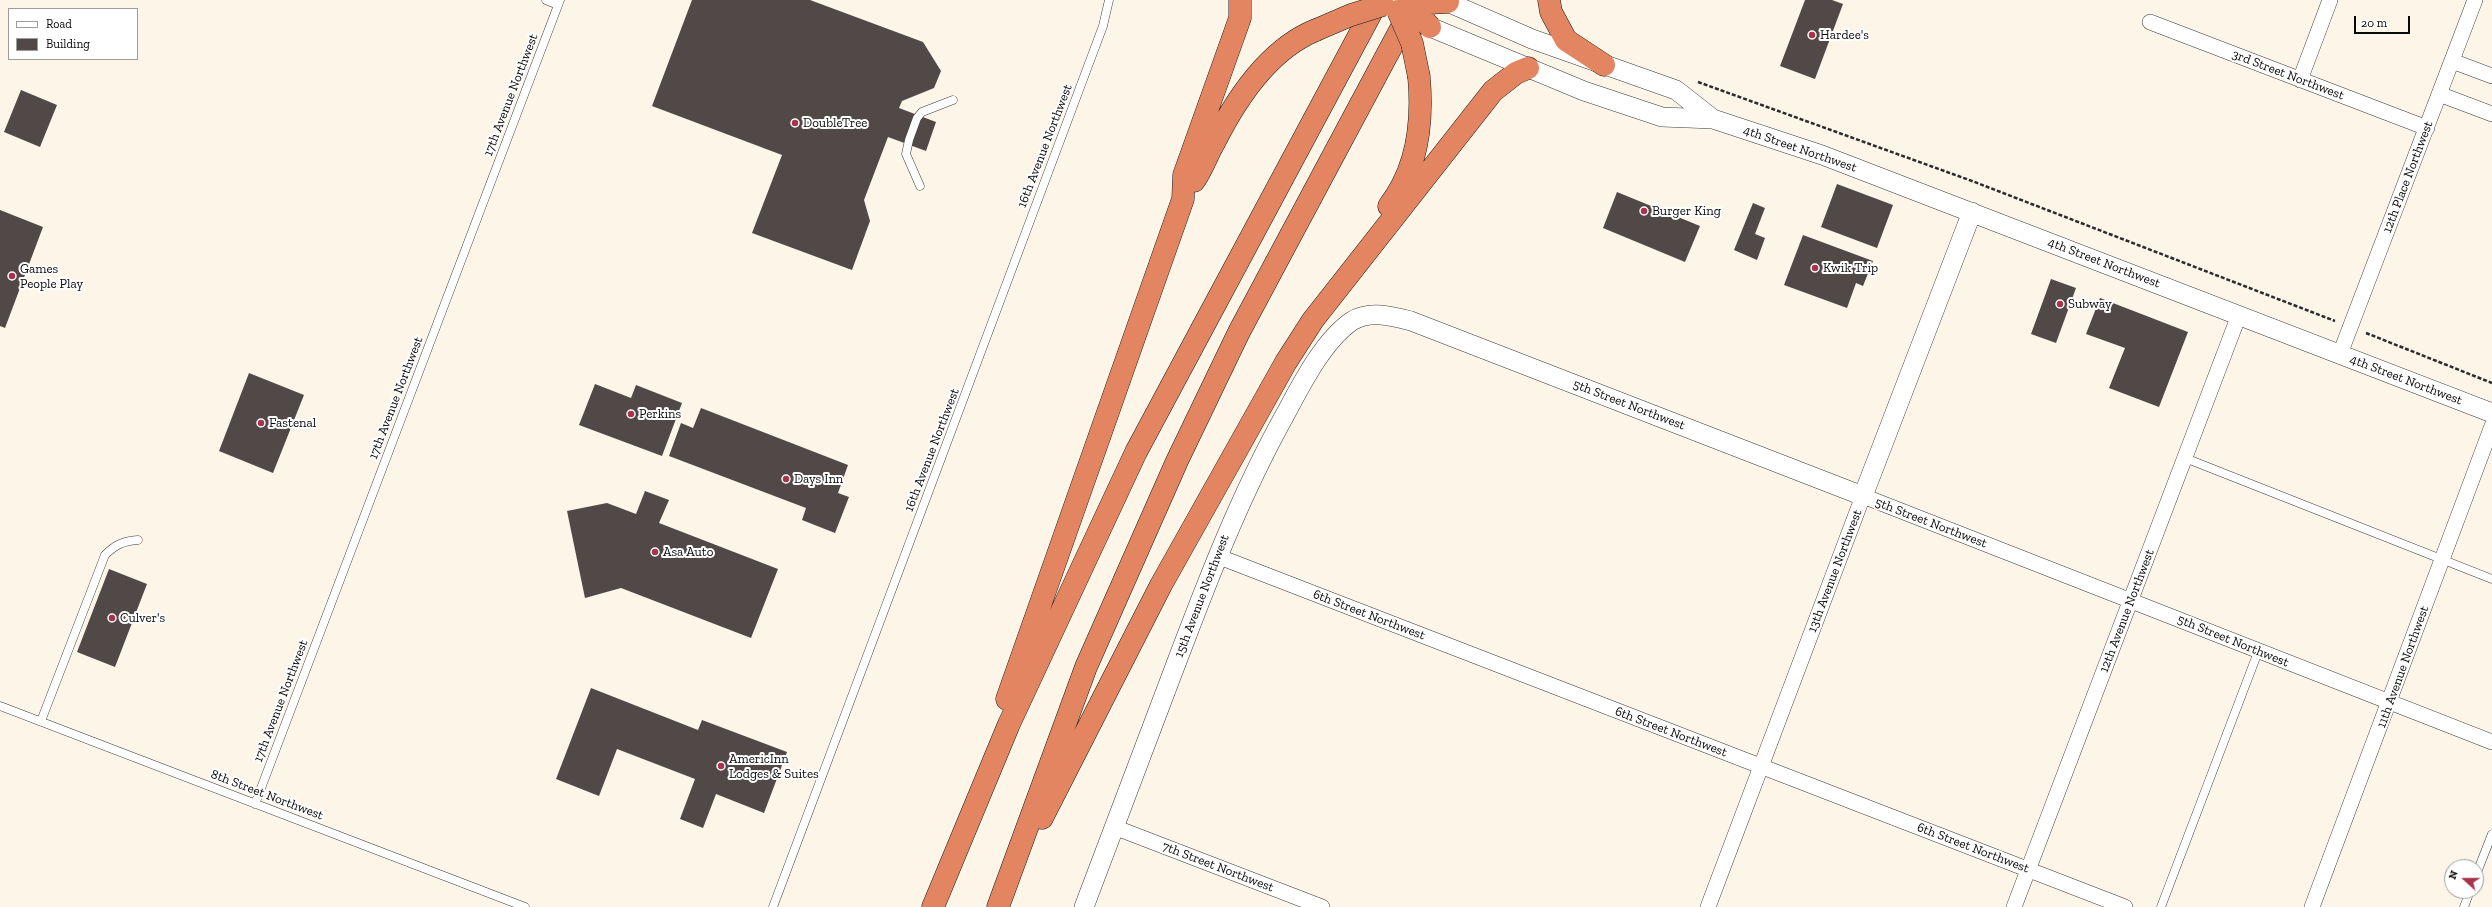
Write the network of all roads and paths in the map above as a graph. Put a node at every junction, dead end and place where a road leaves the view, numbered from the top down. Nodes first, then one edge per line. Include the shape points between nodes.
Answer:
1 (546, 0) edge
2 (1109, 0) edge
3 (1240, 0) edge
4 (1549, 0) edge
5 (2330, 0) edge
6 (2475, 0) edge
7 (559, 2) edge
8 (1397, 3) edge
9 (1452, 4) edge
10 (2150, 22) dead end
11 (1430, 27) joint
12 (2452, 61) junction
13 (1604, 64) junction
14 (1528, 68) junction
15 (2492, 76) edge
16 (2300, 80) junction
17 (1697, 82) dead end
18 (2439, 94) junction
19 (953, 100) dead end
20 (2492, 114) edge
21 (1713, 119) junction
22 (2427, 128) junction
23 (920, 186) dead end
24 (1183, 199) junction
25 (1972, 212) junction
26 (1350, 273) junction
27 (1368, 315) joint
28 (2239, 315) junction
29 (2351, 327) junction
30 (2340, 354) junction
31 (2492, 383) edge
32 (2492, 413) edge
33 (2492, 426) edge
34 (2185, 458) junction
35 (1864, 496) junction
36 (138, 540) dead end
37 (1217, 556) junction
38 (2443, 560) junction
39 (2492, 579) edge
40 (2131, 601) junction
41 (2258, 652) junction
42 (2390, 703) junction
43 (0, 706) edge
44 (41, 722) junction
45 (2492, 742) edge
46 (1760, 767) junction
47 (255, 804) junction
48 (1114, 827) junction
49 (2492, 834) edge
50 (959, 840) junction
51 (2482, 859) edge
52 (2028, 869) junction
53 (525, 907) edge
54 (773, 907) edge
55 (933, 907) edge
56 (998, 907) edge
57 (1084, 907) edge
58 (1322, 907) edge
59 (1708, 907) edge
60 (2014, 907) edge
61 (2125, 907) edge
62 (2161, 907) edge
63 (2312, 907) edge

1 - 7 lane
2 - 54 lane, 16th Avenue Northwest via 1101,33
3 - 24 highway via 1240,18 1184,174
4 - 13 highway via 1551,12 1566,40
5 - 16 street
6 - 12 street, 12th Place Northwest
7 - 47 lane, 17th Avenue Northwest
8 - 9 highway, bridge
8 - 11 highway, bridge
8 - 24 highway, bridge via 1351,15 1288,45 1254,78 1227,119
8 - 26 highway, bridge via 1412,43 1419,77 1421,117 1413,159 1395,198 1356,248
8 - 50 highway via 1136,452 1009,724
8 - 56 highway via 1173,468 1086,667
9 - 13 street, 4th Street Northwest via 1532,39
10 - 16 street, 3rd Street Northwest
11 - 14 street, 4th Street Northwest
12 - 15 street
12 - 18 street, 12th Place Northwest
13 - 21 street, 4th Street Northwest via 1676,90
14 - 21 street, 4th Street Northwest via 1584,91 1662,116
14 - 26 highway via 1516,73 1493,90
16 - 22 street, 3rd Street Northwest
17 - 29 path via 1965,179
18 - 20 street
18 - 22 street, 12th Place Northwest
19 - 23 lane via 922,112 912,132 906,154
21 - 25 street, 4th Street Northwest via 1822,155
22 - 29 street, 12th Place Northwest
24 - 50 highway
25 - 28 street, 4th Street Northwest
25 - 35 street, 13th Avenue Northwest
26 - 56 highway via 1313,320 1266,395 1161,585
27 - 35 street, 5th Street Northwest via 1411,320
27 - 37 street, 15th Avenue Northwest via 1352,321 1315,362 1264,452
28 - 30 street, 4th Street Northwest
28 - 34 street, 12th Avenue Northwest
29 - 30 street, 12th Place Northwest
29 - 31 path
30 - 32 street, 4th Street Northwest
33 - 38 street, 11th Avenue Northwest
34 - 38 lane
34 - 40 street, 12th Avenue Northwest
35 - 40 street, 5th Street Northwest
35 - 46 street, 13th Avenue Northwest
36 - 44 lane via 124,541 105,555
37 - 46 street, 6th Street Northwest
37 - 48 street, 15th Avenue Northwest
38 - 39 lane
38 - 42 street, 11th Avenue Northwest
40 - 41 street, 5th Street Northwest
40 - 52 street, 12th Avenue Northwest
41 - 42 street, 5th Street Northwest
41 - 62 lane
42 - 45 street, 5th Street Northwest
42 - 63 street, 11th Avenue Northwest
43 - 44 lane, 8th Street Northwest
44 - 47 lane, 8th Street Northwest
46 - 52 street, 6th Street Northwest
46 - 59 street, 13th Avenue Northwest
47 - 53 lane, 8th Street Northwest
48 - 57 street, 15th Avenue Northwest
48 - 58 street, 7th Street Northwest
49 - 51 lane
50 - 55 highway
52 - 60 street, 12th Avenue Northwest
52 - 61 street, 6th Street Northwest

